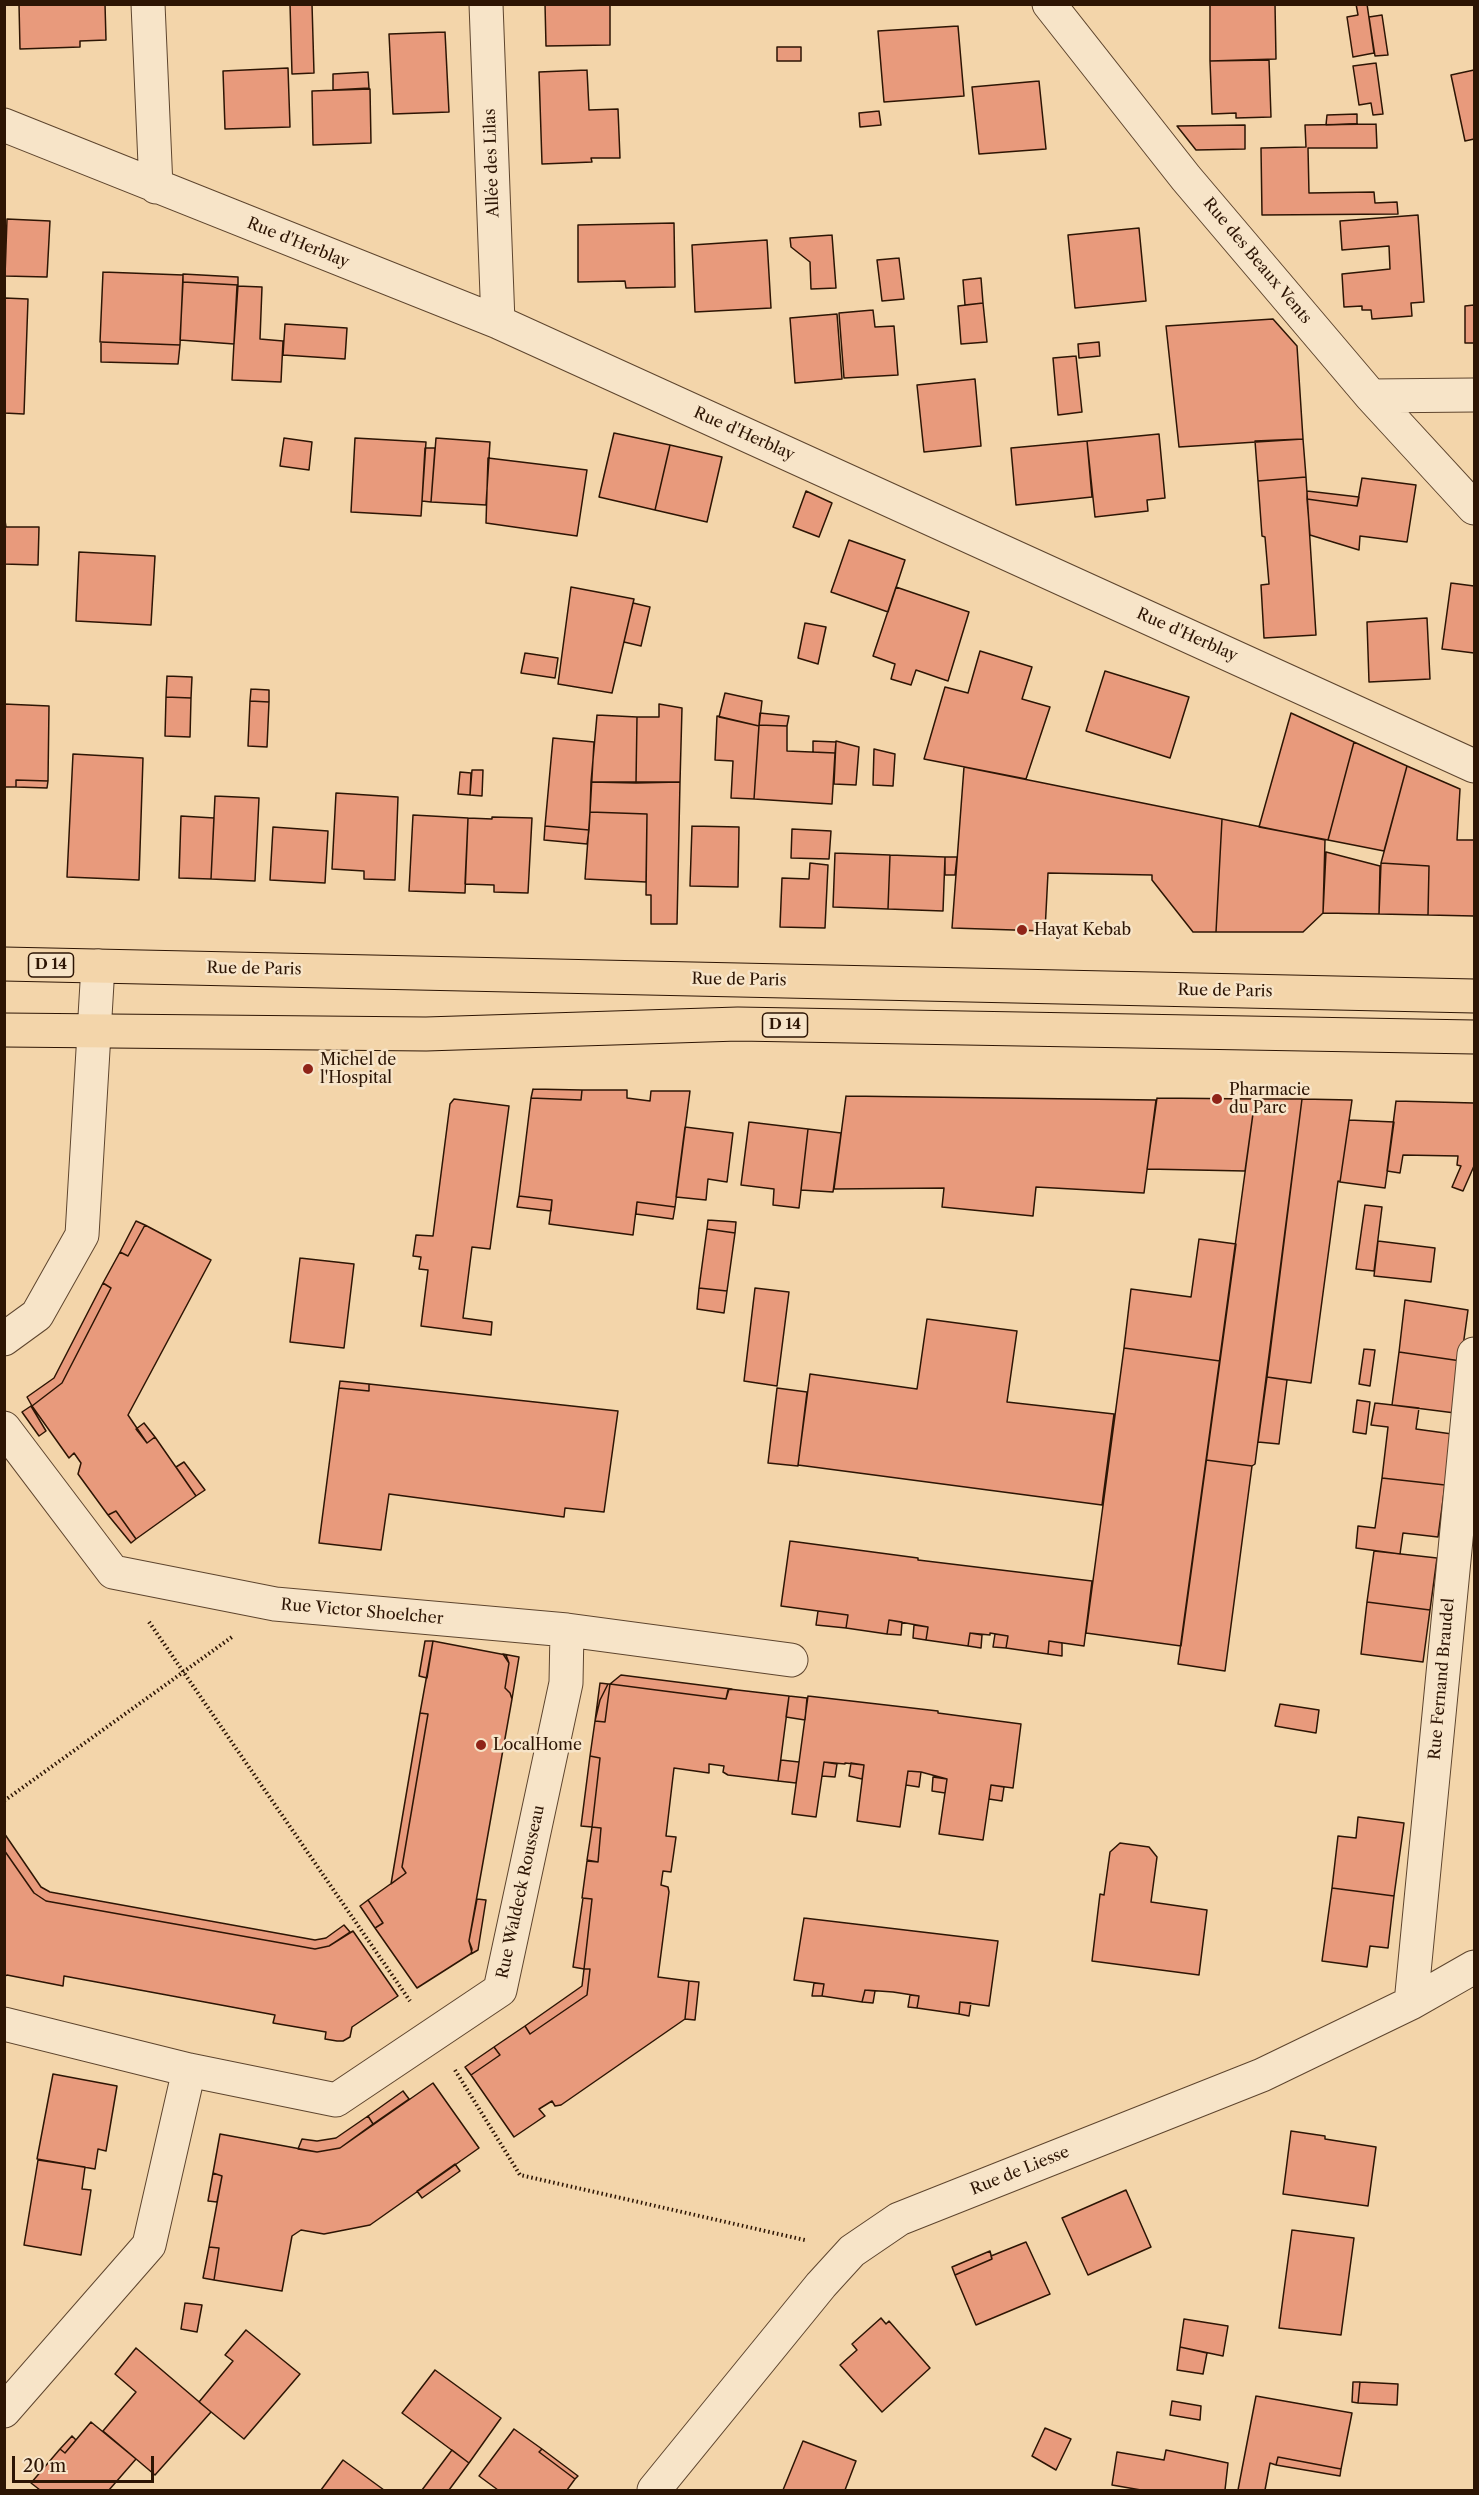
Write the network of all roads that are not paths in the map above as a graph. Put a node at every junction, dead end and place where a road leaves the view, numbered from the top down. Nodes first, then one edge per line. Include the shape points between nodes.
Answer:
1 (148, 4) edge
2 (486, 4) edge
3 (1049, 4) edge
4 (4, 125) edge
5 (156, 187) junction
6 (498, 322) junction
7 (1474, 395) edge
8 (1371, 396) junction
9 (1474, 508) edge
10 (1474, 766) edge
11 (4, 964) edge
12 (98, 966) junction
13 (1474, 996) edge
14 (4, 1030) edge
15 (96, 1031) junction
16 (1474, 1037) edge
17 (4, 1339) edge
18 (1474, 1354) edge
19 (4, 1428) edge
20 (567, 1630) junction
21 (791, 1660) dead end
22 (1474, 1967) edge
23 (1411, 2003) junction
24 (4, 2024) edge
25 (189, 2070) junction
26 (4, 2411) edge
27 (654, 2490) edge

1 - 5 street
2 - 6 street, Allée des Lilas
3 - 8 street, Rue des Beaux Vents via 1186,178
4 - 5 street, Rue d'Herblay
5 - 6 street, Rue d'Herblay
6 - 10 street, Rue d'Herblay
7 - 8 street
8 - 9 street, Rue des Beaux Vents
11 - 12 main road, Rue de Paris / D 14
12 - 13 main road, Rue de Paris / D 14
12 - 15 street
14 - 15 main road, D 14
15 - 16 main road, D 14 via 426,1034 738,1024
15 - 17 street via 82,1234 37,1315
18 - 23 street, Rue Fernand Braudel
19 - 20 street, Rue Victor Shoelcher via 113,1572 275,1604
20 - 21 street, Rue Victor Shoelcher
20 - 25 street, Rue Waldeck Rousseau via 566,1683 500,1990 336,2100
22 - 23 street, Rue de Liesse
23 - 27 street, Rue de Liesse via 1262,2075 899,2219 852,2251 821,2285
24 - 25 street, Rue Waldeck Rousseau
25 - 26 street via 149,2245

